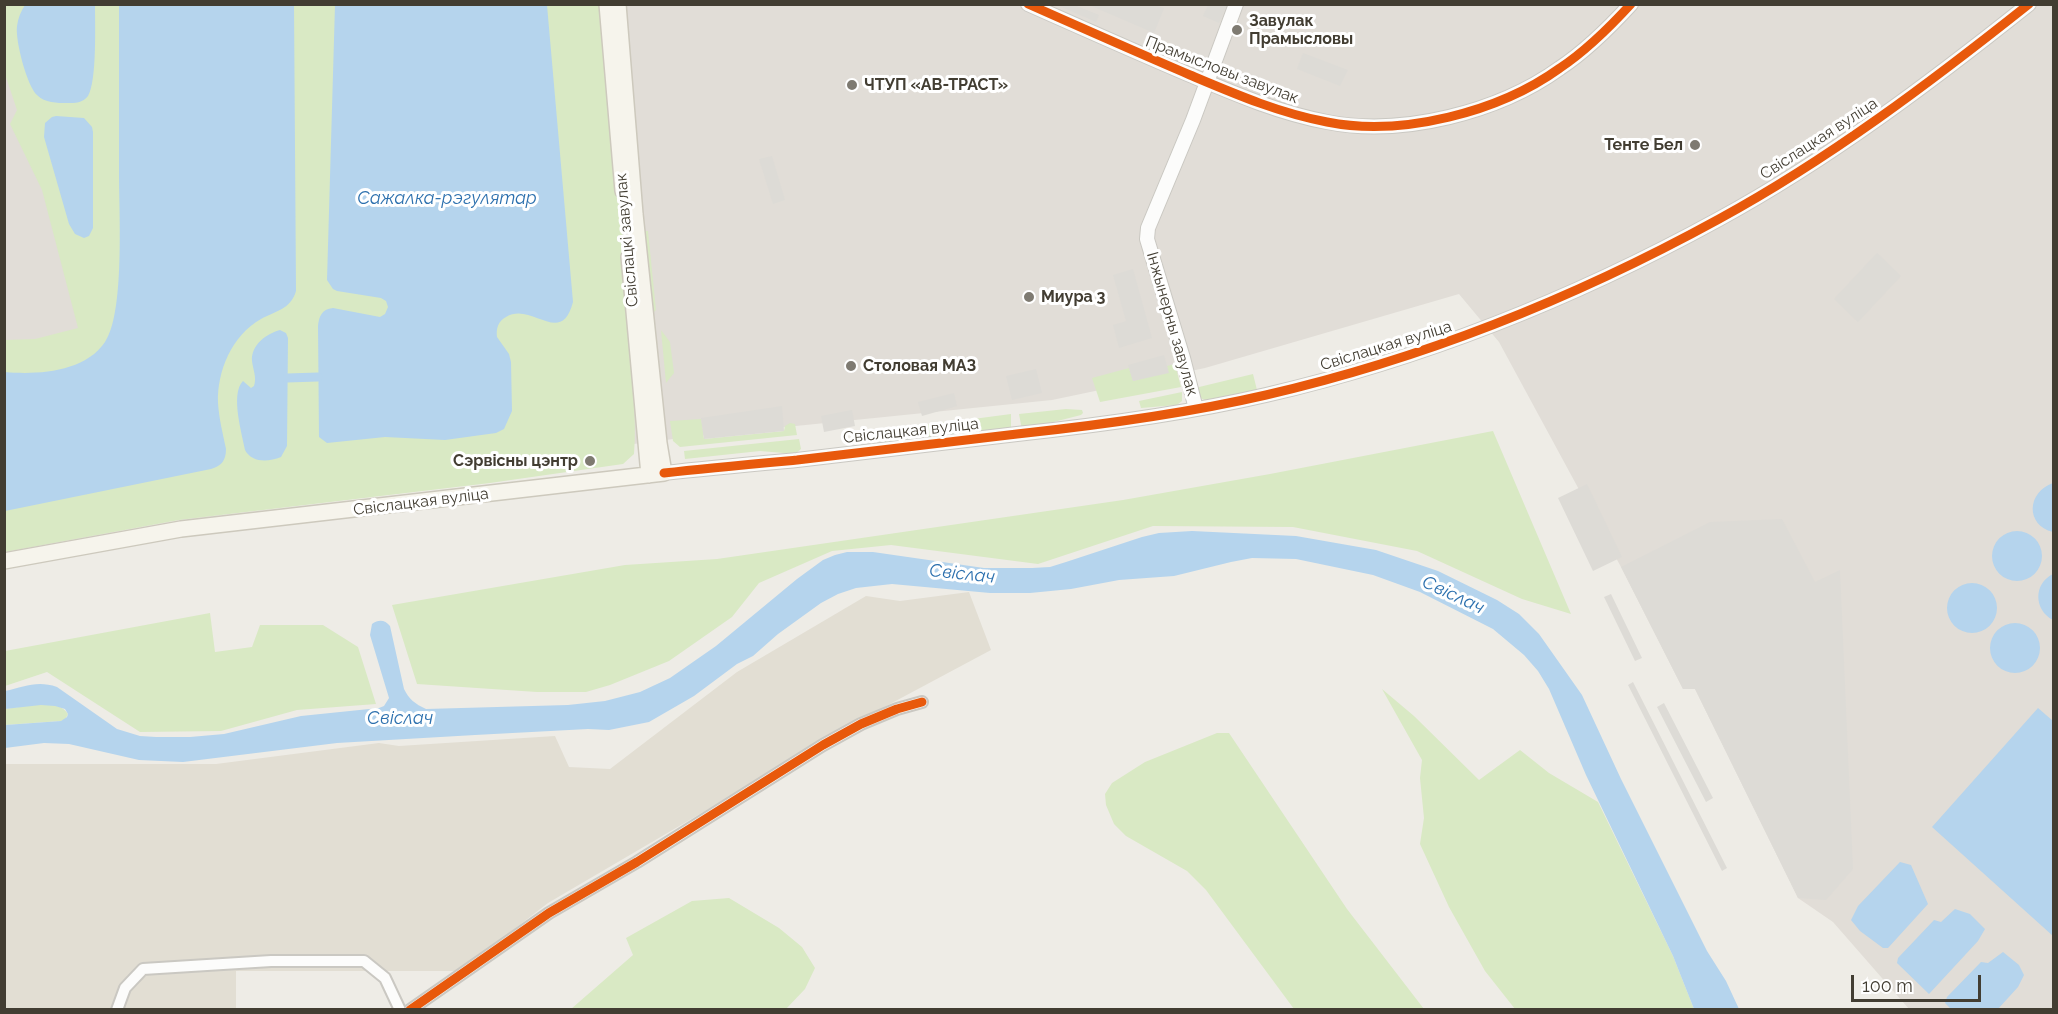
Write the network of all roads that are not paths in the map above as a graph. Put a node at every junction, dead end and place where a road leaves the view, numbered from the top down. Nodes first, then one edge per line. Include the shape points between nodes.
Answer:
1 (607, 4) edge
2 (618, 4) edge
3 (1028, 4) edge
4 (1236, 4) edge
5 (1631, 4) edge
6 (2029, 4) edge
7 (1207, 83) junction
8 (1196, 409) junction
9 (657, 474) junction
10 (4, 561) edge
11 (922, 702) dead end
12 (117, 1010) edge
13 (400, 1010) edge
14 (410, 1010) edge

1 - 9 main road, Свіслацкі завулак via 642,418
2 - 9 main road, Свіслацкі завулак via 659,443
3 - 7 street, Прамысловы завулак
4 - 7 street, Інжынерны завулак
5 - 7 street, Прамысловы завулак via 1604,33 1546,77 1485,106 1428,122 1373,126 1330,123 1289,114
6 - 8 street, Свіслацкая вуліца via 1950,68 1804,167 1721,218 1617,272 1489,328 1400,360 1276,393
7 - 8 street, Інжынерны завулак via 1151,218 1147,239
8 - 9 street, Свіслацкая вуліца via 1093,426
9 - 10 main road, Свіслацкая вуліца via 181,529
11 - 14 street via 861,724 823,745 638,862 549,913
12 - 13 street via 125,988 143,969 271,961 364,961 385,978

